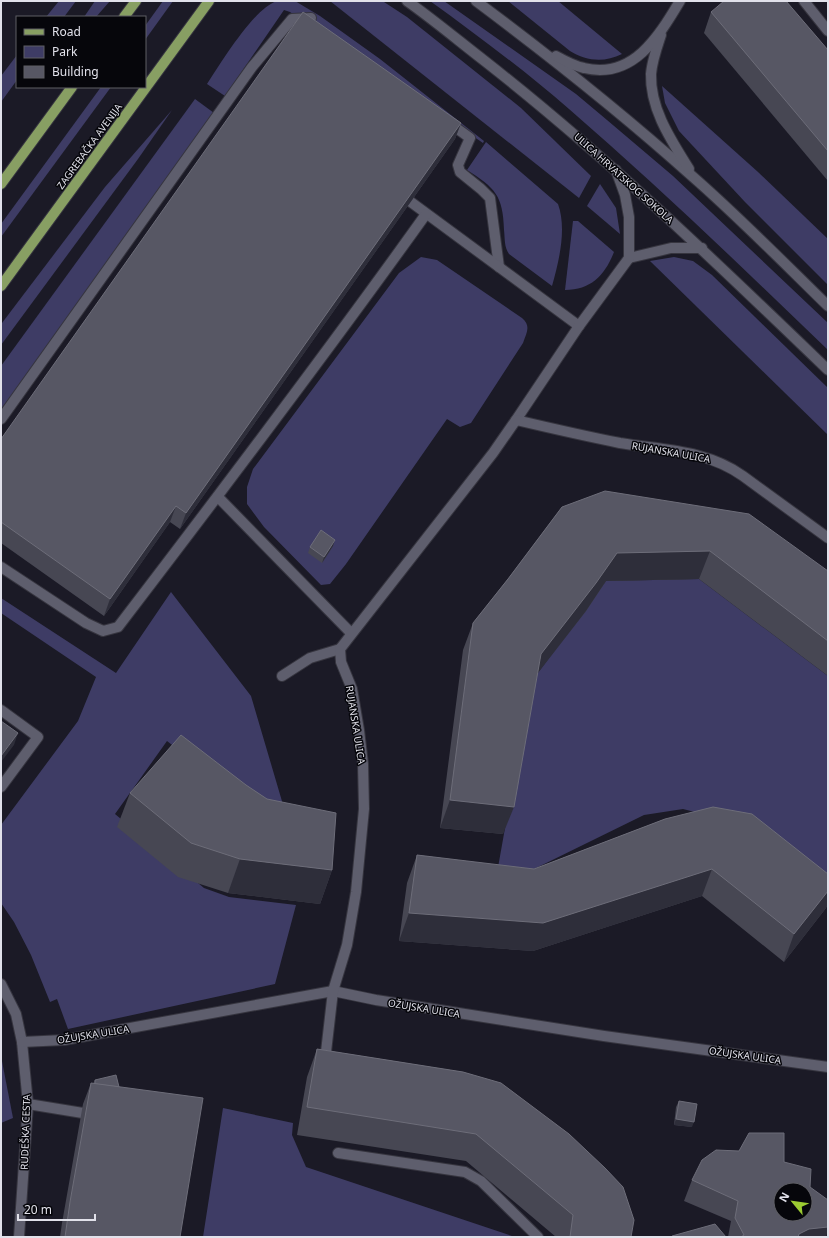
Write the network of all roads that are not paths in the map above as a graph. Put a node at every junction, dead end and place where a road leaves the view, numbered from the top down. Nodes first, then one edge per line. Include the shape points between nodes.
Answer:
1 (136, 1) edge
2 (209, 1) edge
3 (407, 1) edge
4 (476, 1) edge
5 (680, 1) edge
6 (804, 1) edge
7 (125, 16) edge
8 (322, 26) edge
9 (828, 31) edge
10 (661, 33) junction
11 (540, 49) junction
12 (146, 87) edge
13 (71, 88) edge
14 (146, 88) edge
15 (440, 115) edge
16 (616, 169) junction
17 (693, 177) junction
18 (1, 184) edge
19 (392, 188) edge
20 (426, 214) junction
21 (702, 248) junction
22 (629, 258) junction
23 (498, 267) junction
24 (1, 286) edge
25 (828, 306) edge
26 (579, 326) junction
27 (828, 370) edge
28 (1, 419) edge
29 (516, 420) junction
30 (218, 497) junction
31 (828, 538) edge
32 (1, 567) edge
33 (351, 633) junction
34 (340, 649) junction
35 (282, 676) dead end
36 (1, 710) edge
37 (1, 787) edge
38 (1, 984) edge
39 (333, 991) junction
40 (22, 1042) junction
41 (326, 1052) edge
42 (828, 1067) edge
43 (28, 1104) junction
44 (104, 1117) edge
45 (338, 1153) dead end
46 (19, 1237) edge
47 (538, 1237) edge

1 - 7 main road
2 - 12 main road, ZAGREBAČKA AVENIJA
3 - 16 street, ULICA HRVATSKOG SOKOLA via 535,101
4 - 11 street
5 - 10 street
6 - 9 street
8 - 28 street via 310,17 292,19
10 - 11 street via 635,59 622,66 607,69 583,68
10 - 17 street via 651,73 656,108 667,133
11 - 17 street
13 - 18 main road
14 - 24 main road, ZAGREBAČKA AVENIJA
15 - 23 street via 470,138 458,165 460,172 490,198
16 - 21 street, ULICA HRVATSKOG SOKOLA
16 - 22 street via 625,195
17 - 25 street
19 - 20 street
20 - 23 street
20 - 30 street
21 - 22 street via 671,248
21 - 27 street, ULICA HRVATSKOG SOKOLA
22 - 26 street
23 - 26 street
26 - 29 street
29 - 31 street, RUJANSKA ULICA via 620,443 714,459 737,471
29 - 33 street via 493,453
30 - 32 street via 118,627 103,631 86,623
30 - 33 street
33 - 34 street
34 - 35 street via 310,658
34 - 39 street, RUJANSKA ULICA via 341,662 352,688 359,730 364,764 364,809 356,892 347,945
36 - 37 street via 38,737
38 - 40 street, RUDEŠKA CESTA via 16,1014
39 - 40 street, OŽUJSKA ULICA via 64,1040
39 - 41 street, RUJANSKA ULICA
39 - 42 street, OŽUJSKA ULICA via 588,1033
40 - 43 street, RUDEŠKA CESTA
43 - 44 street
43 - 46 street, RUDEŠKA CESTA
45 - 47 street via 465,1172 481,1181

